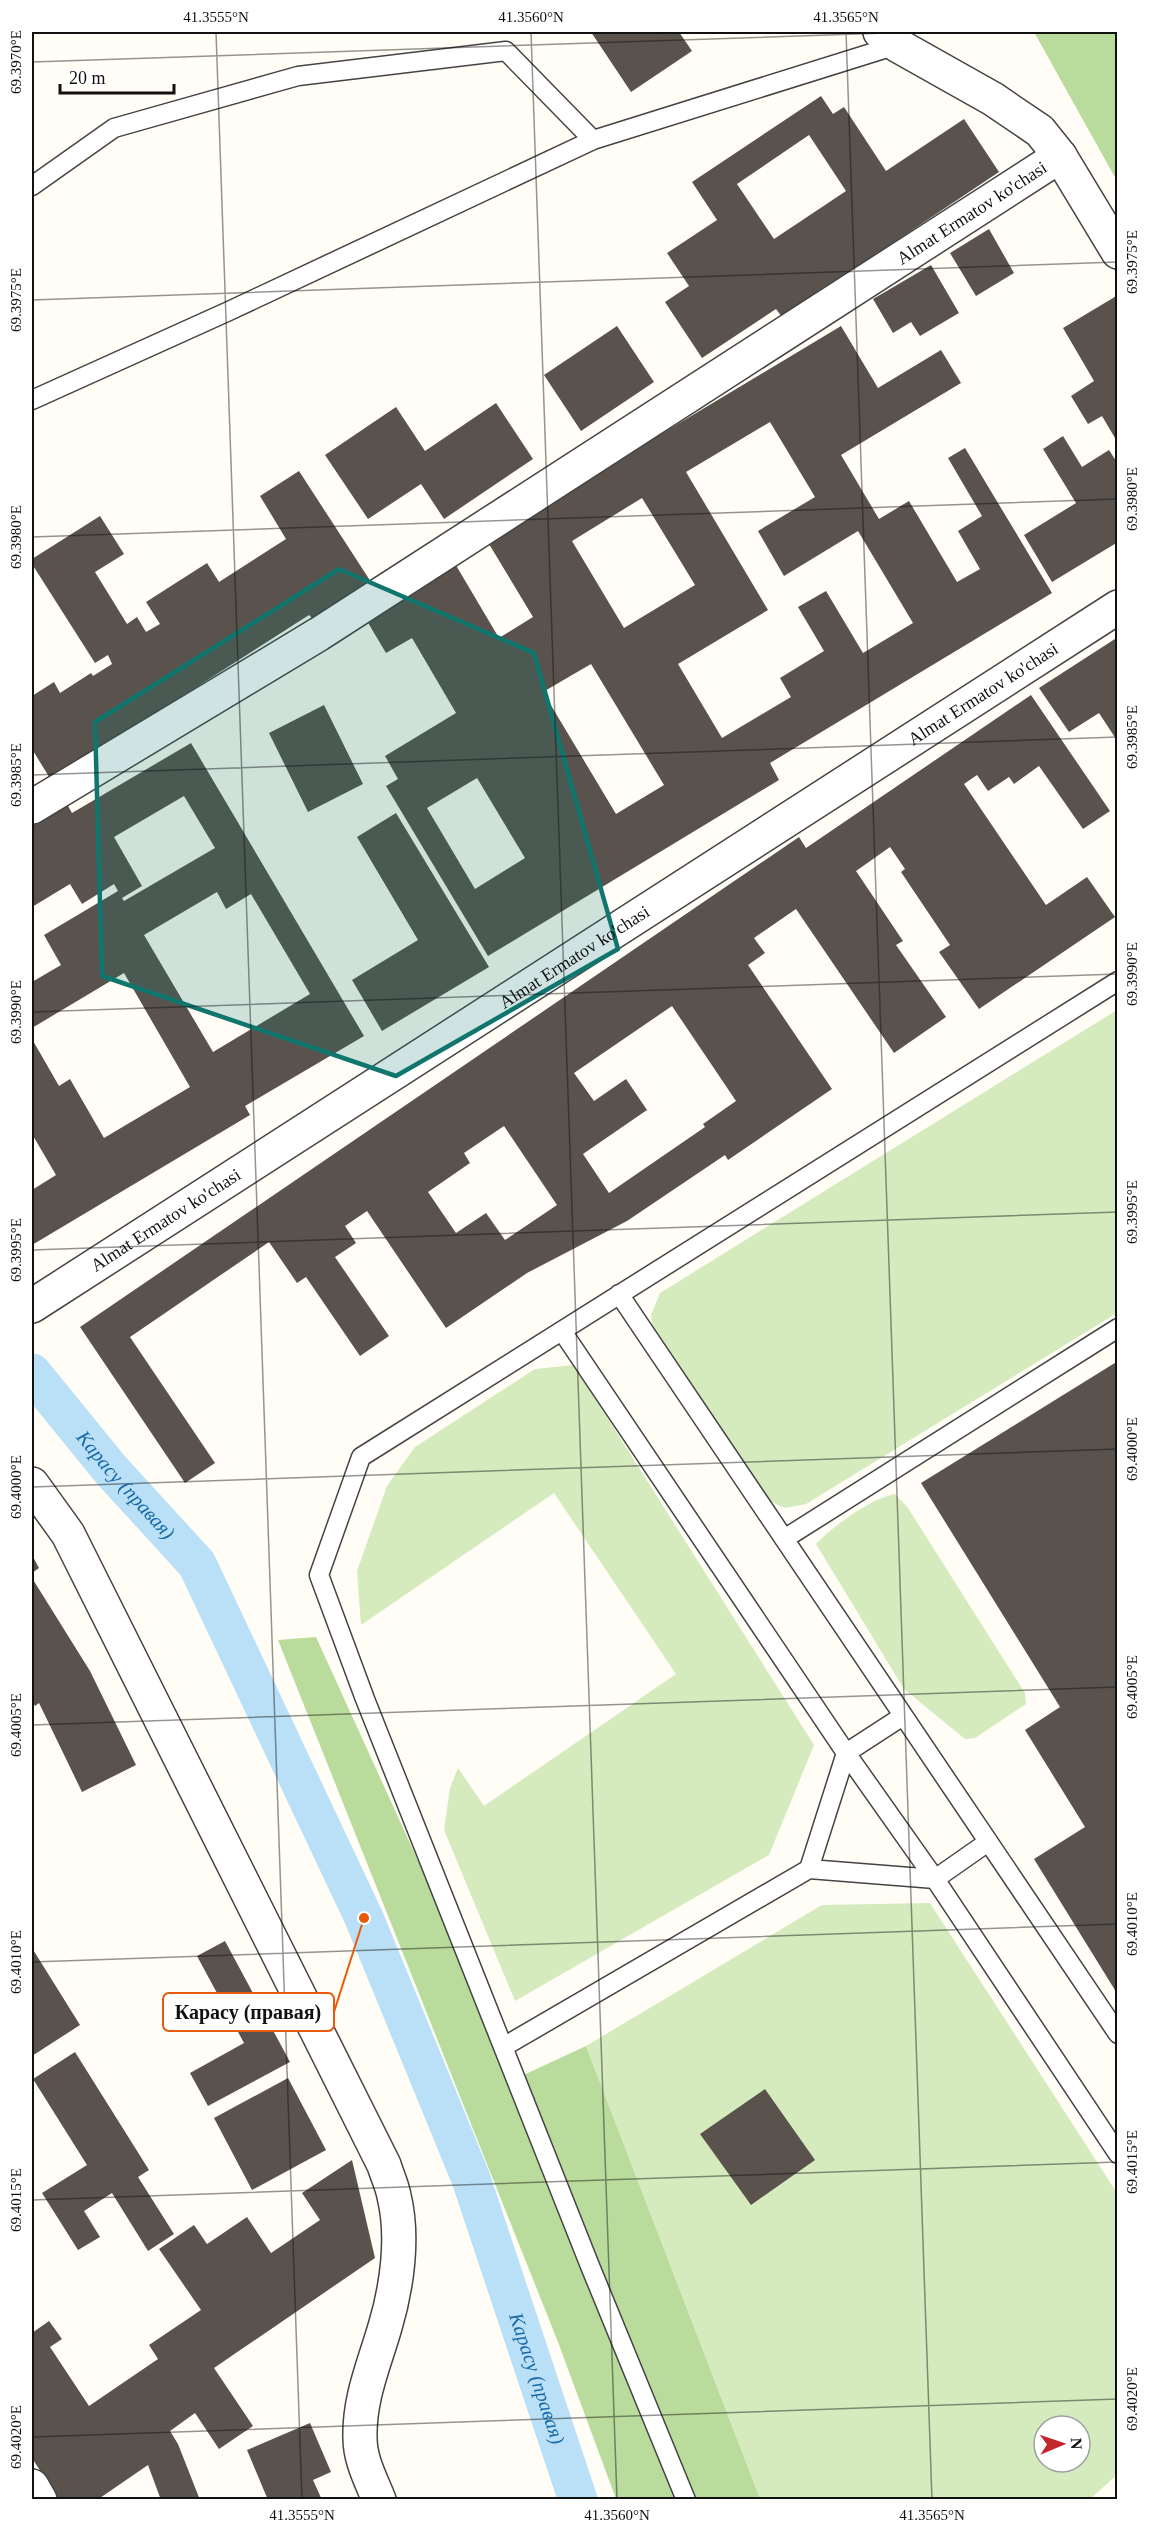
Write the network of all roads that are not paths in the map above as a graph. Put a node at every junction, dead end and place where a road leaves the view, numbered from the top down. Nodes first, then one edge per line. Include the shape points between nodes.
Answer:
1 (889, 38) edge
2 (593, 140) junction
3 (1060, 156) junction
4 (32, 186) edge
5 (1118, 252) edge
6 (32, 400) edge
7 (1118, 608) edge
8 (32, 807) edge
9 (1118, 981) edge
10 (619, 1294) junction
11 (32, 1306) edge
12 (1118, 1328) edge
13 (562, 1330) junction
14 (32, 1484) edge
15 (784, 1539) junction
16 (903, 1716) junction
17 (846, 1753) junction
18 (988, 1842) junction
19 (809, 1869) junction
20 (935, 1880) junction
21 (1118, 2034) edge
22 (505, 2046) junction
23 (1118, 2154) edge
24 (32, 2486) edge
25 (40, 2499) edge
26 (379, 2499) edge
27 (686, 2499) edge

1 - 2 lane
1 - 3 street via 1017,114 1040,131
2 - 4 lane via 506,51 298,76 114,128
2 - 6 lane
3 - 5 street
3 - 8 street, Almat Ermatov ko'chasi via 319,634
7 - 11 street, Almat Ermatov ko'chasi
9 - 10 lane
10 - 13 lane
10 - 15 lane
12 - 15 lane
13 - 17 lane
13 - 22 lane via 361,1457 320,1575 365,1699
14 - 26 street via 68,1533 384,2165 398,2227 396,2276 361,2415 365,2465
15 - 16 lane
16 - 17 lane
16 - 18 lane
17 - 19 lane
17 - 20 lane
18 - 20 lane
18 - 21 lane
19 - 20 lane
19 - 22 lane
20 - 23 lane
22 - 27 lane
24 - 25 street

